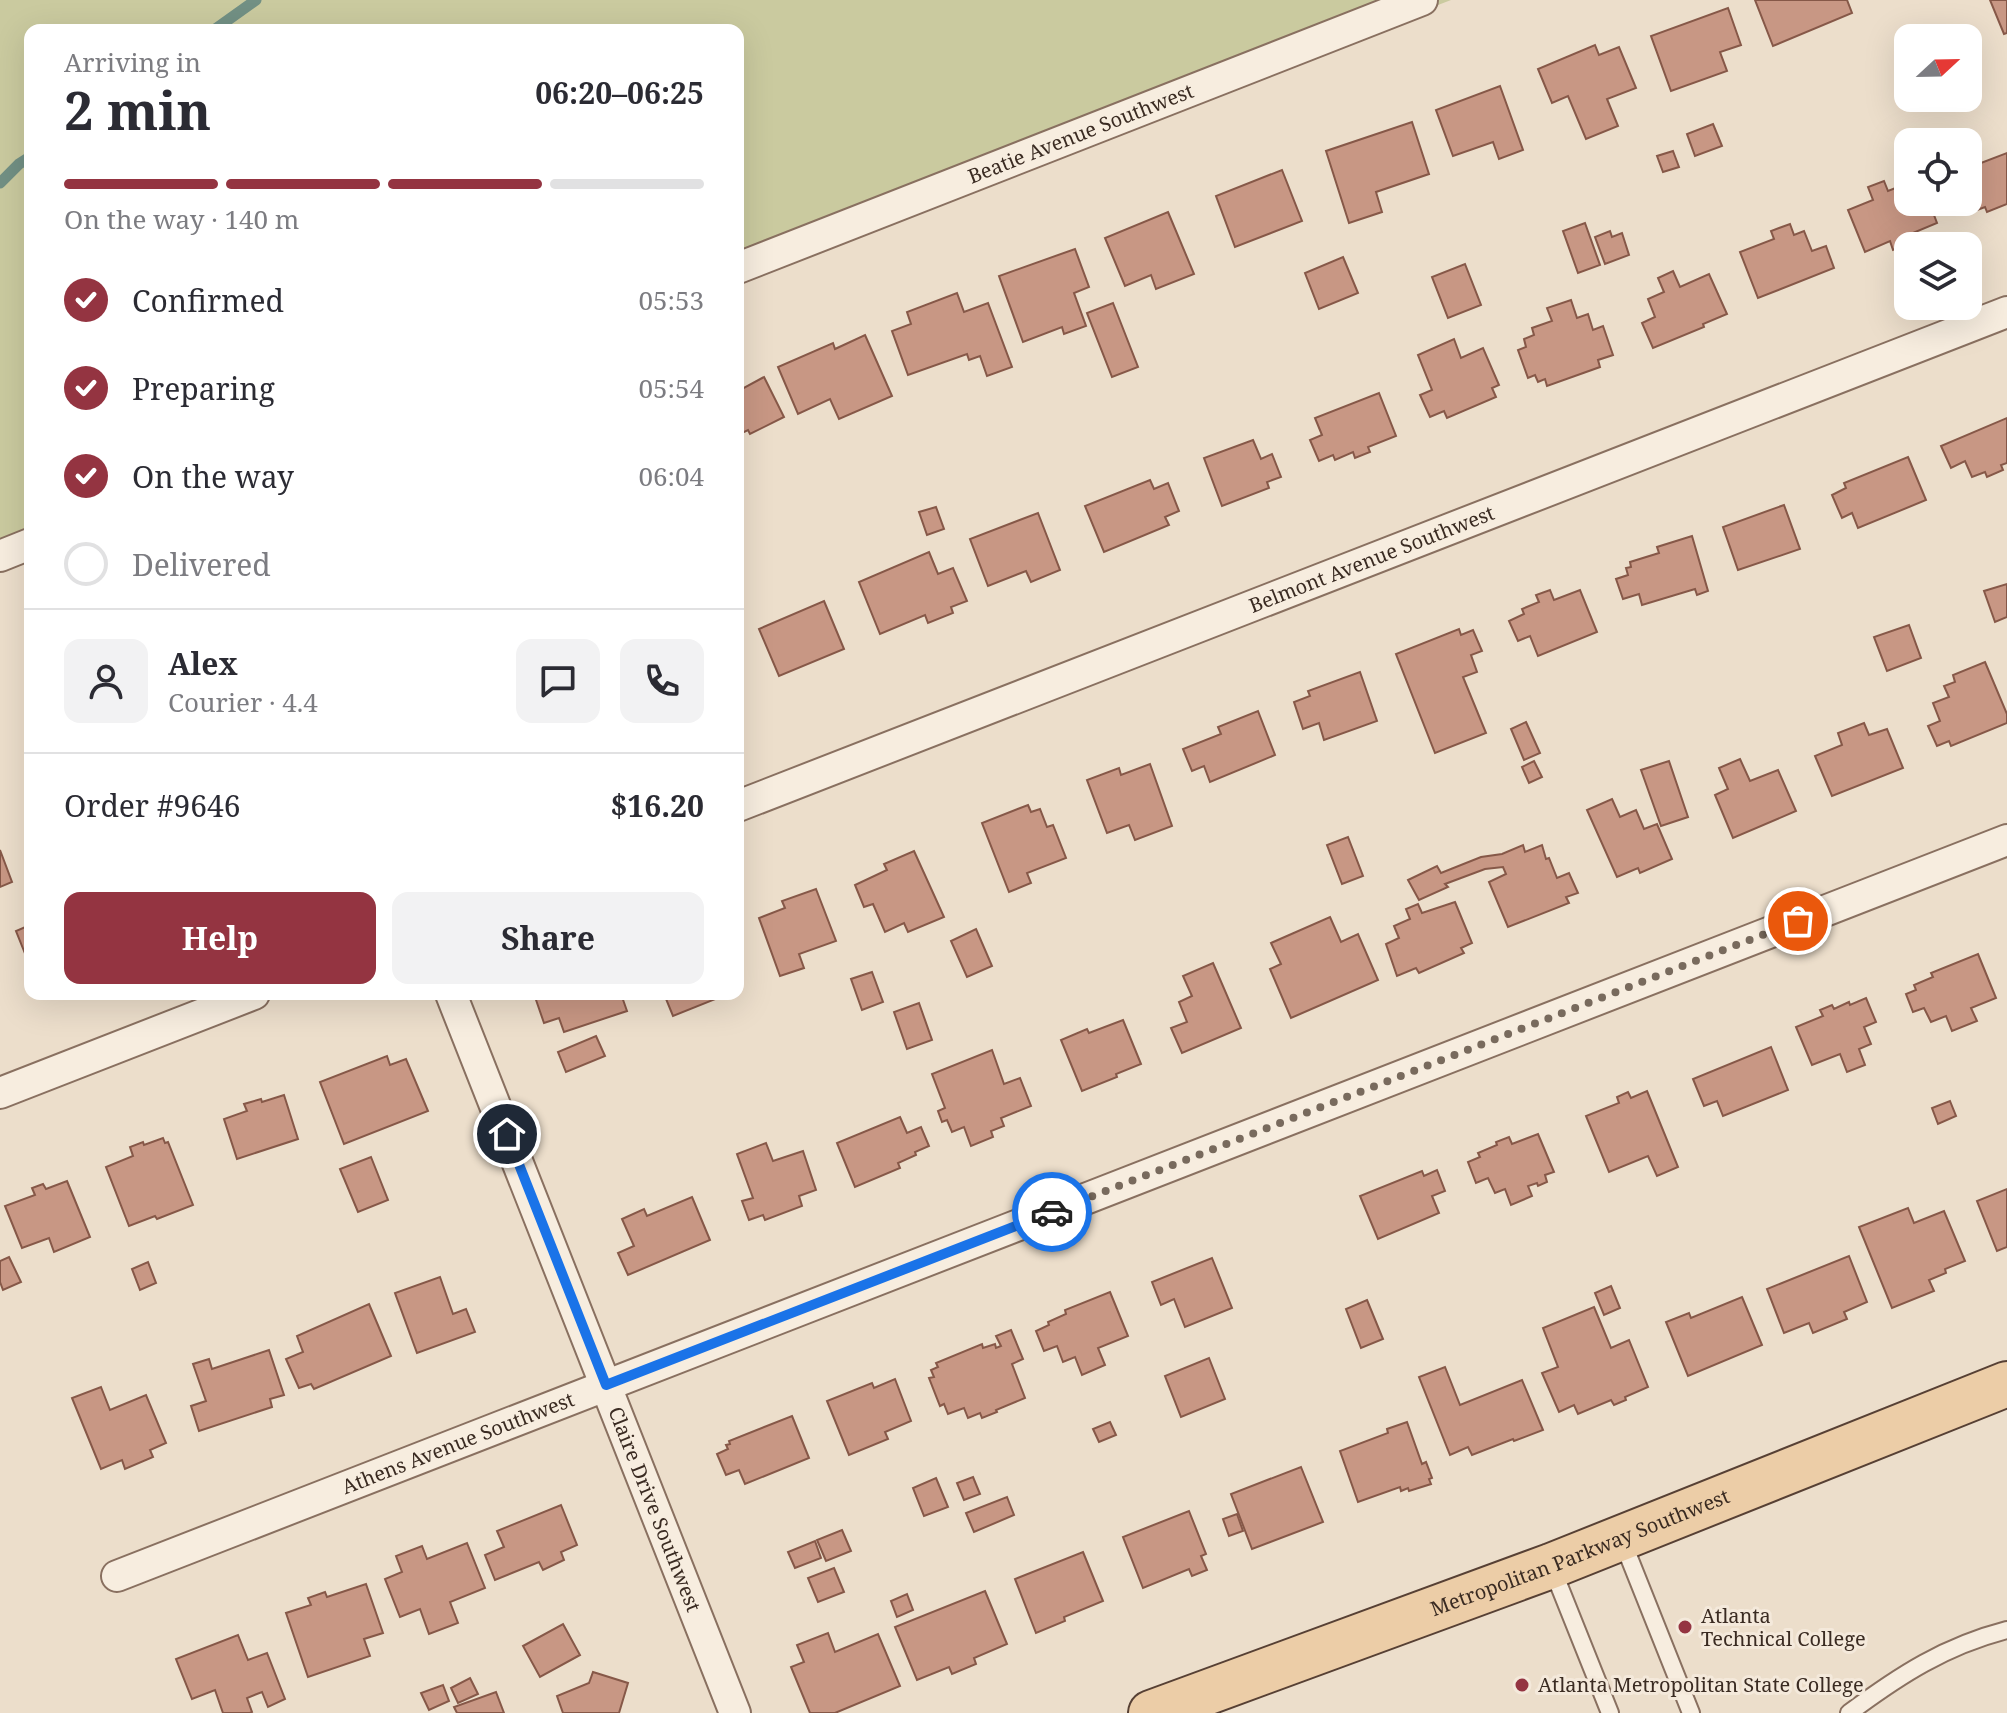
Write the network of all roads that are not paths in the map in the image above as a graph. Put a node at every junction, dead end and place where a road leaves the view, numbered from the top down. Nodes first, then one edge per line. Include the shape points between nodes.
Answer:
1 (1422, 0) edge
2 (744, 266) edge
3 (2007, 312) edge
4 (24, 546) edge
5 (0, 556) edge
6 (744, 804) edge
7 (2007, 840) edge
8 (239, 1000) edge
9 (453, 1000) edge
10 (0, 1093) edge
11 (2007, 1384) edge
12 (606, 1385) junction
13 (1622, 1538) junction
14 (1551, 1566) junction
15 (117, 1576) dead end
16 (2007, 1630) edge
17 (735, 1713) edge
18 (1151, 1713) edge
19 (1610, 1713) edge
20 (1691, 1713) edge
21 (1849, 1713) edge

1 - 2 street, Beatie Avenue Southwest
3 - 6 street, Belmont Avenue Southwest
4 - 5 street
7 - 12 street, Athens Avenue Southwest
8 - 10 street
9 - 12 street, Claire Drive Southwest
11 - 13 main road, Metropolitan Parkway Southwest
12 - 15 street, Athens Avenue Southwest
12 - 17 street, Claire Drive Southwest
13 - 14 main road, Metropolitan Parkway Southwest
13 - 20 lane
14 - 18 main road, Metropolitan Parkway Southwest
14 - 19 lane
16 - 21 lane via 1920,1664

